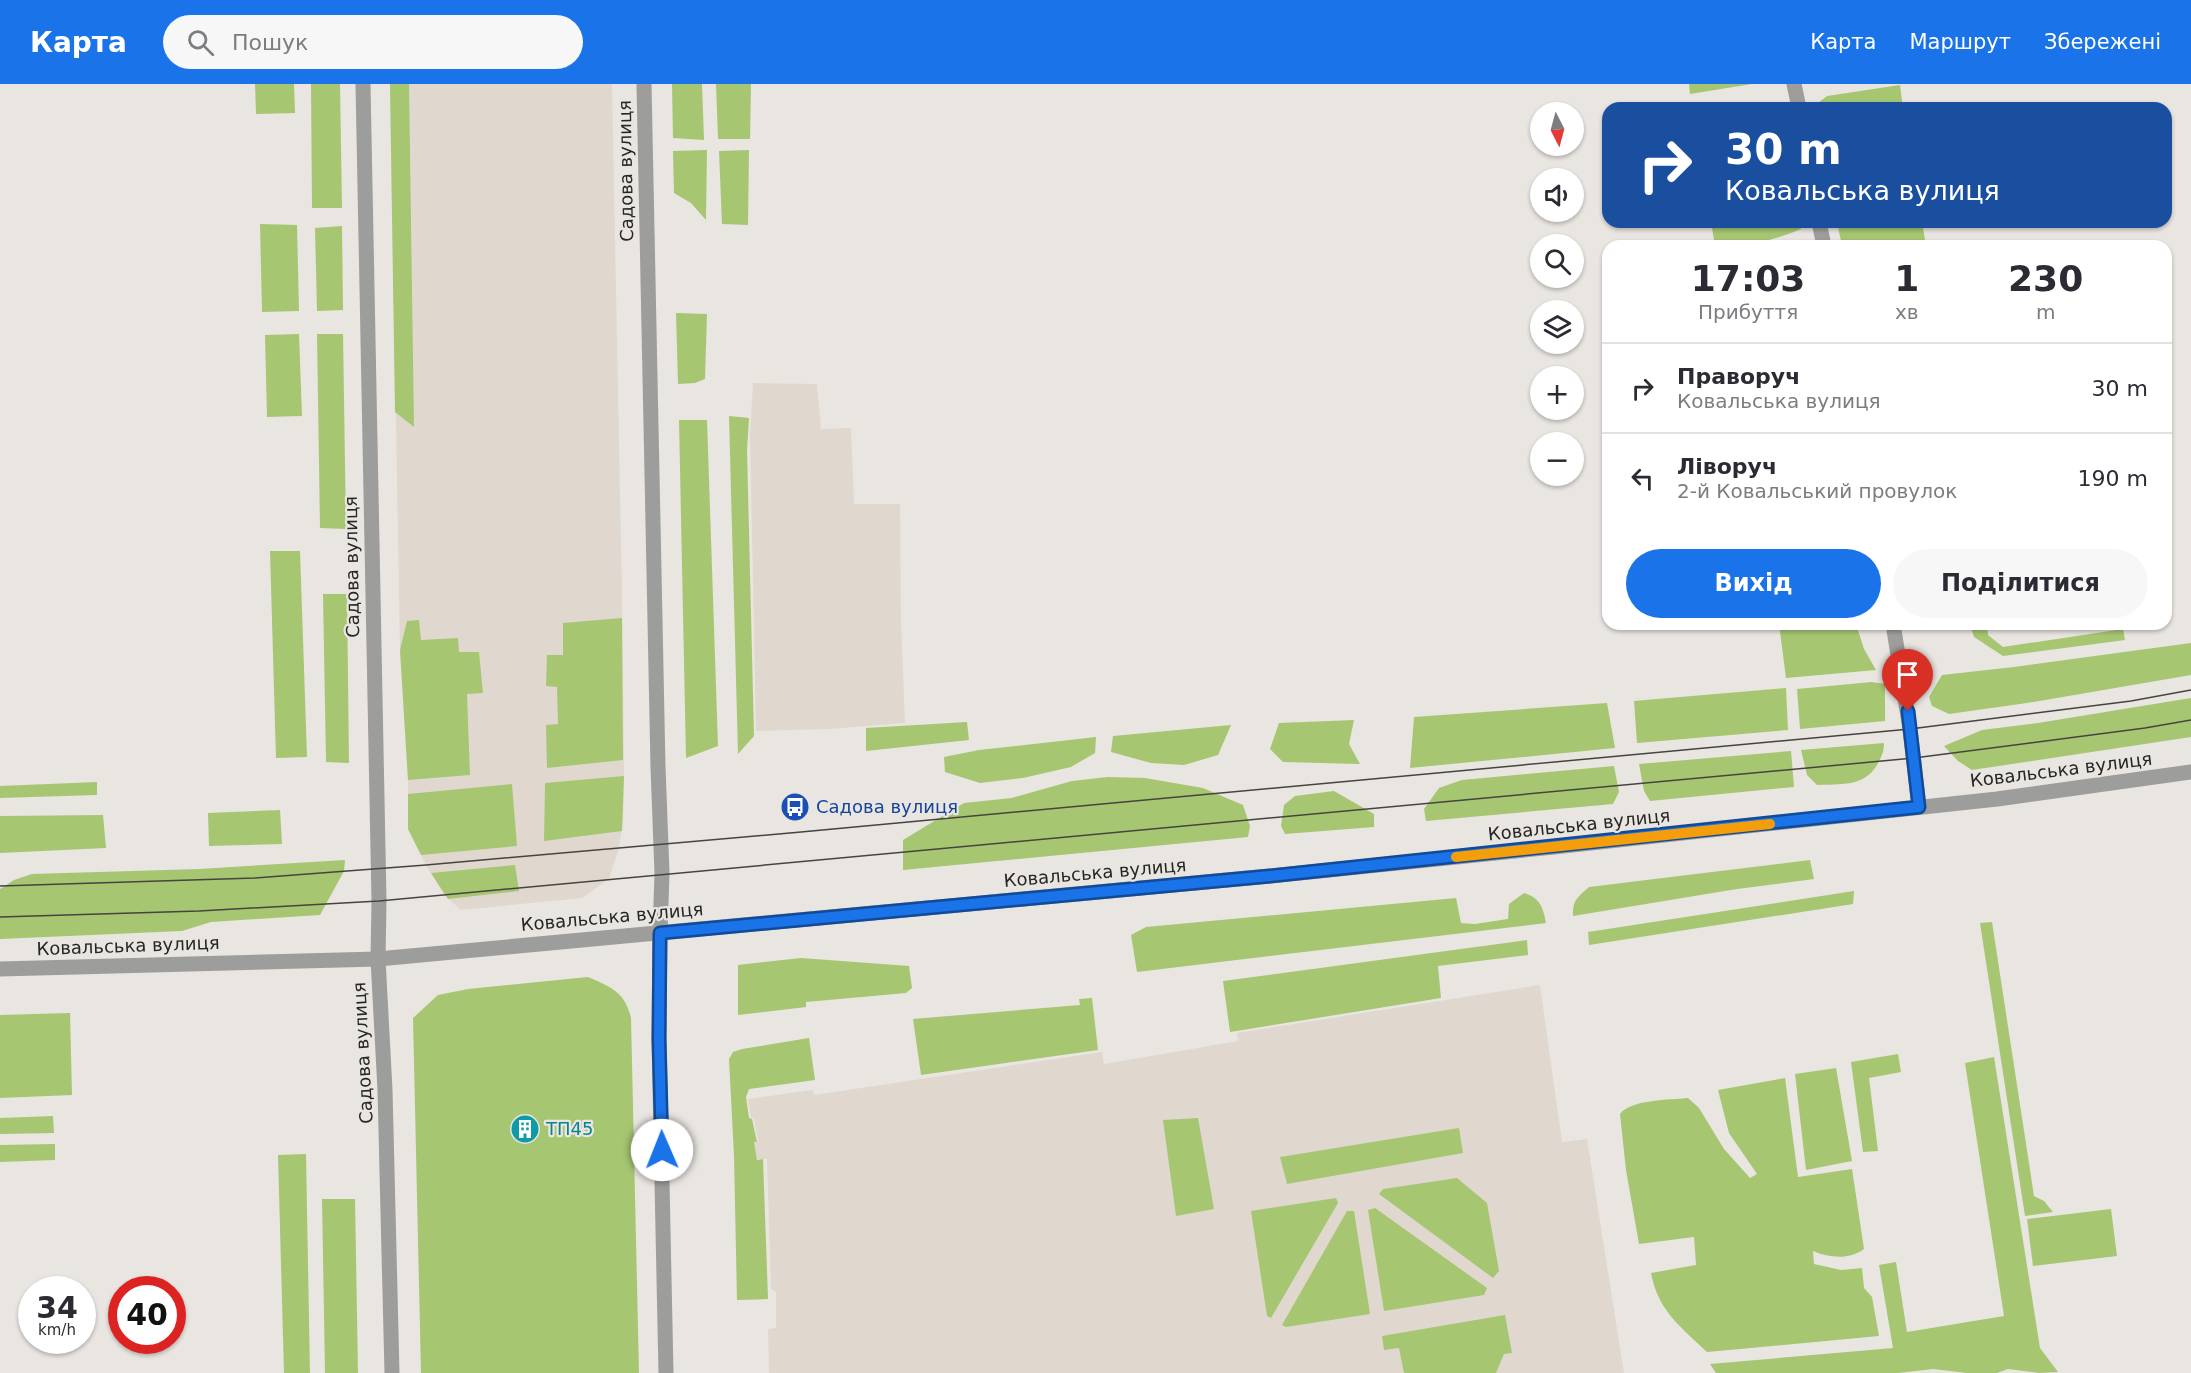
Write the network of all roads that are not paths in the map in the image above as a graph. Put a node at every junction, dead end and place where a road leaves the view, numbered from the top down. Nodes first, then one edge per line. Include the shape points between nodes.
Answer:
1 (363, 84) edge
2 (644, 84) edge
3 (1794, 84) edge
4 (1798, 102) edge
5 (1894, 630) edge
6 (2191, 772) edge
7 (1919, 807) junction
8 (660, 933) junction
9 (378, 958) junction
10 (0, 969) edge
11 (392, 1373) edge
12 (666, 1373) edge

1 - 9 street, Садова вулиця
2 - 8 street, Садова вулиця via 662,873
3 - 4 street
5 - 7 street
6 - 7 street, Ковальська вулиця
7 - 8 street, Ковальська вулиця via 1270,876
8 - 9 street, Ковальська вулиця
8 - 12 street, Садова вулиця
9 - 10 street, Ковальська вулиця
9 - 11 street, Садова вулиця

